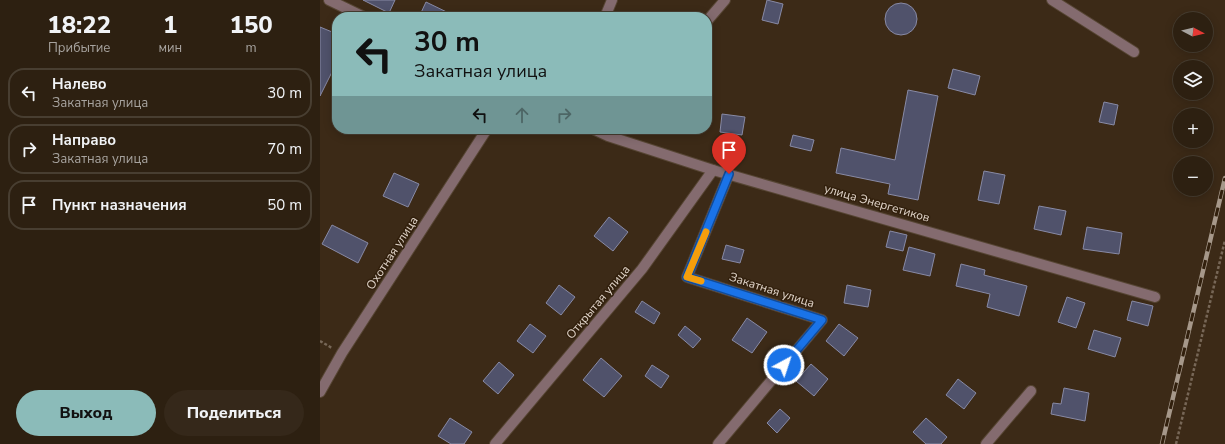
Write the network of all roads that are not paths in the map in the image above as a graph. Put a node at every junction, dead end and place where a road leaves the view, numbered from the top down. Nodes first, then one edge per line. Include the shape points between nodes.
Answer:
1 (329, 0) edge
2 (612, 0) edge
3 (725, 0) edge
4 (1052, 0) edge
5 (354, 12) edge
6 (608, 12) edge
7 (712, 15) edge
8 (1134, 52) dead end
9 (484, 134) edge
10 (614, 134) edge
11 (713, 170) junction
12 (729, 174) junction
13 (1155, 297) dead end
14 (1031, 391) dead end
15 (320, 392) edge
16 (495, 444) edge
17 (718, 444) edge
18 (986, 444) edge

1 - 5 street
2 - 6 street
3 - 7 street
4 - 8 street
9 - 15 street, Охотная улица via 342,353
10 - 11 street, улица Энергетиков
11 - 12 street, улица Энергетиков
11 - 16 street, Открытая улица via 642,269
12 - 13 street, улица Энергетиков
12 - 17 street, Закатная улица via 687,277 822,320
14 - 18 street

